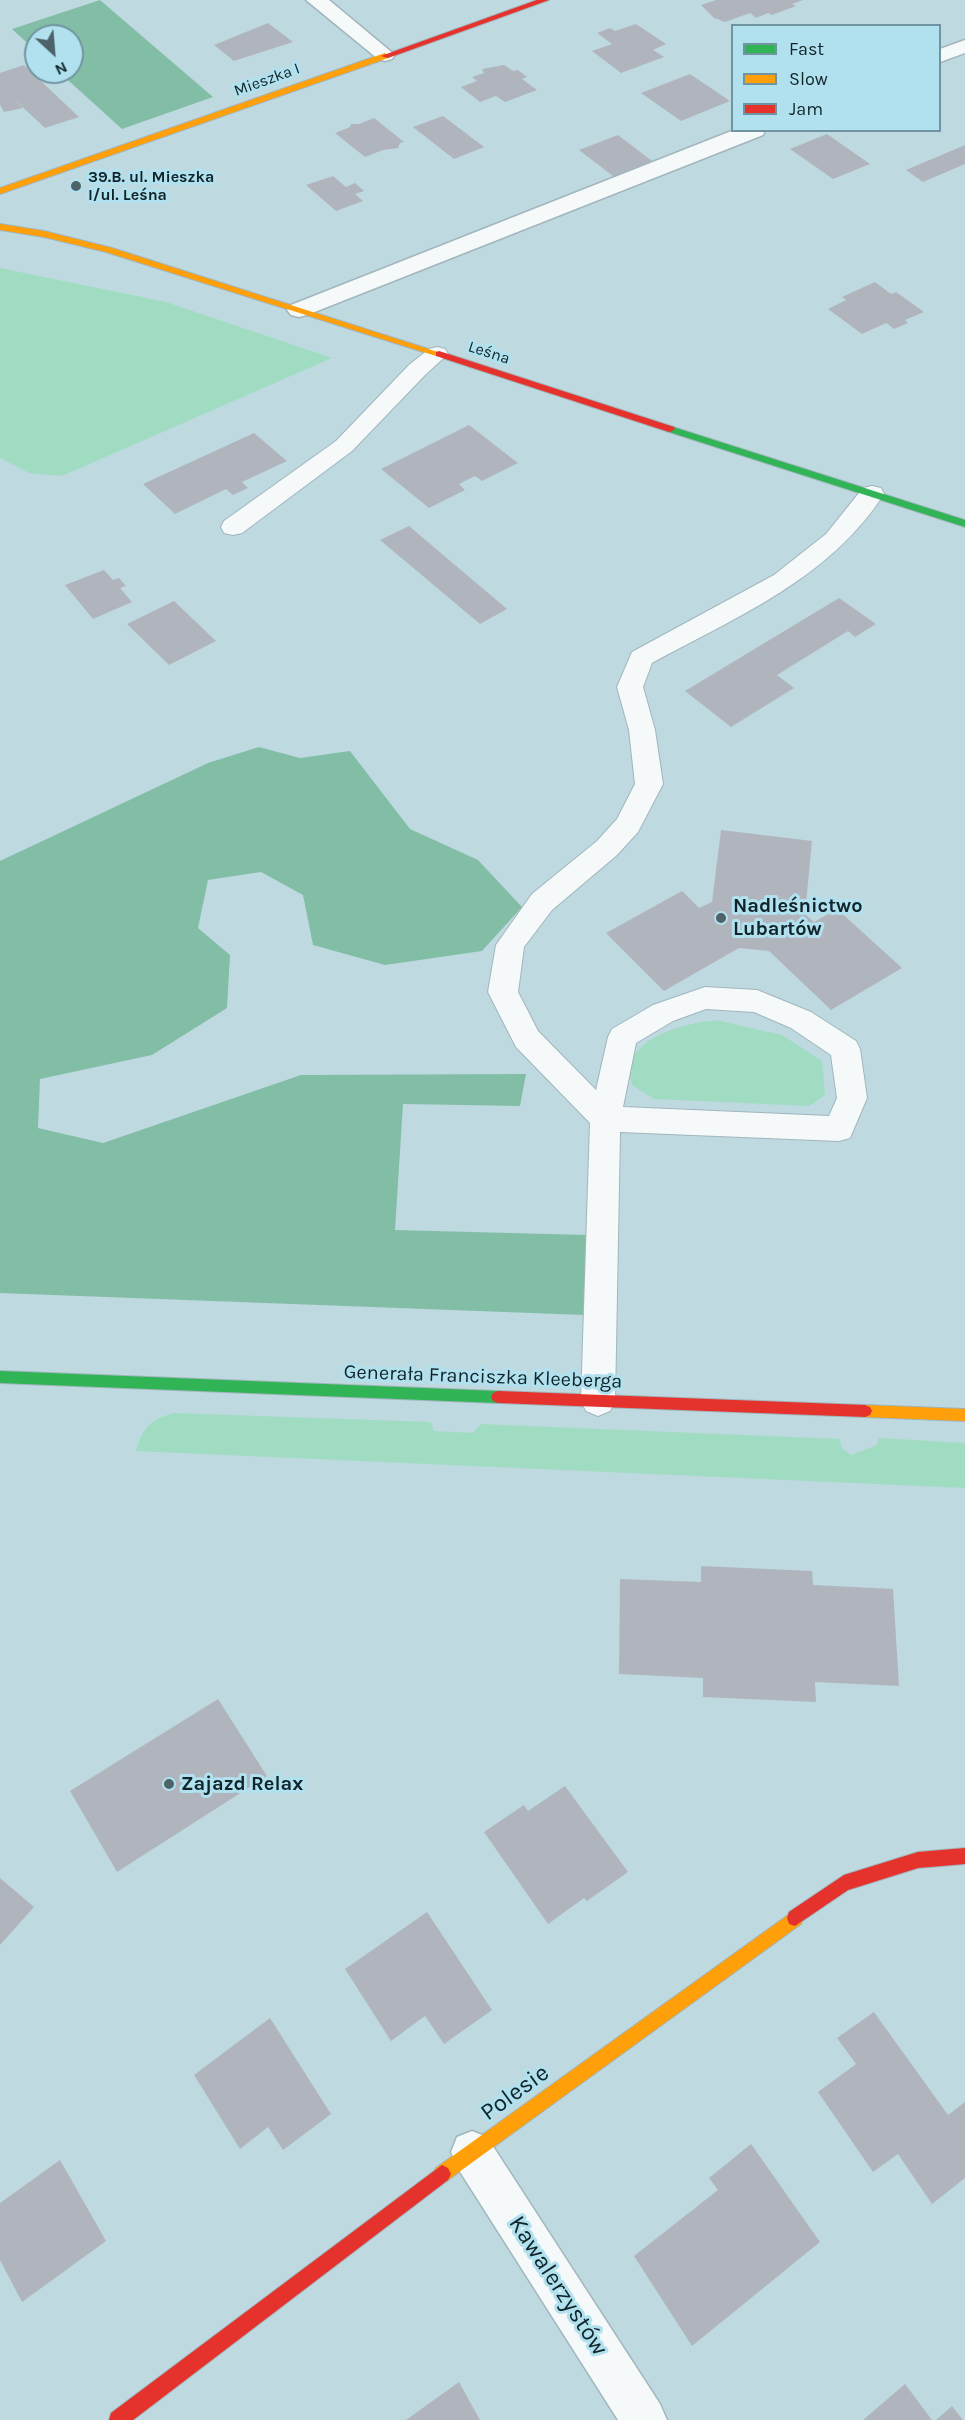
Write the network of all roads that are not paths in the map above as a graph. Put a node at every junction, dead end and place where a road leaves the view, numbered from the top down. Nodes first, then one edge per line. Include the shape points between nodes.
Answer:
1 (316, 0) edge
2 (544, 0) edge
3 (965, 46) edge
4 (385, 55) junction
5 (941, 55) edge
6 (750, 132) edge
7 (0, 191) edge
8 (0, 227) edge
9 (299, 310) junction
10 (437, 354) junction
11 (872, 494) junction
12 (965, 524) edge
13 (233, 527) dead end
14 (605, 1119) junction
15 (0, 1377) edge
16 (598, 1401) junction
17 (965, 1415) edge
18 (965, 1856) edge
19 (472, 2152) junction
20 (118, 2420) edge
21 (644, 2420) edge

1 - 4 street
2 - 4 street, Mieszka I
3 - 5 street
4 - 7 street, Mieszka I
6 - 9 street
8 - 9 street, Leśna via 108,249
9 - 10 street, Leśna
10 - 11 street, Leśna
10 - 13 lane via 344,446
11 - 12 street, Leśna
11 - 14 lane via 835,540 783,581 641,658 630,687 642,730 649,784 628,825 608,848 542,902 510,945 503,992 527,1039
14 - 14 lane via 839,1129 852,1098 845,1049 801,1020 757,1001 705,998 663,1013 623,1037
14 - 16 lane
15 - 16 street, Generała Franciszka Kleeberga
16 - 17 street, Generała Franciszka Kleeberga
18 - 19 street, Polesie via 918,1860 844,1883
19 - 20 street, Polesie
19 - 21 street, Kawalerzystów

